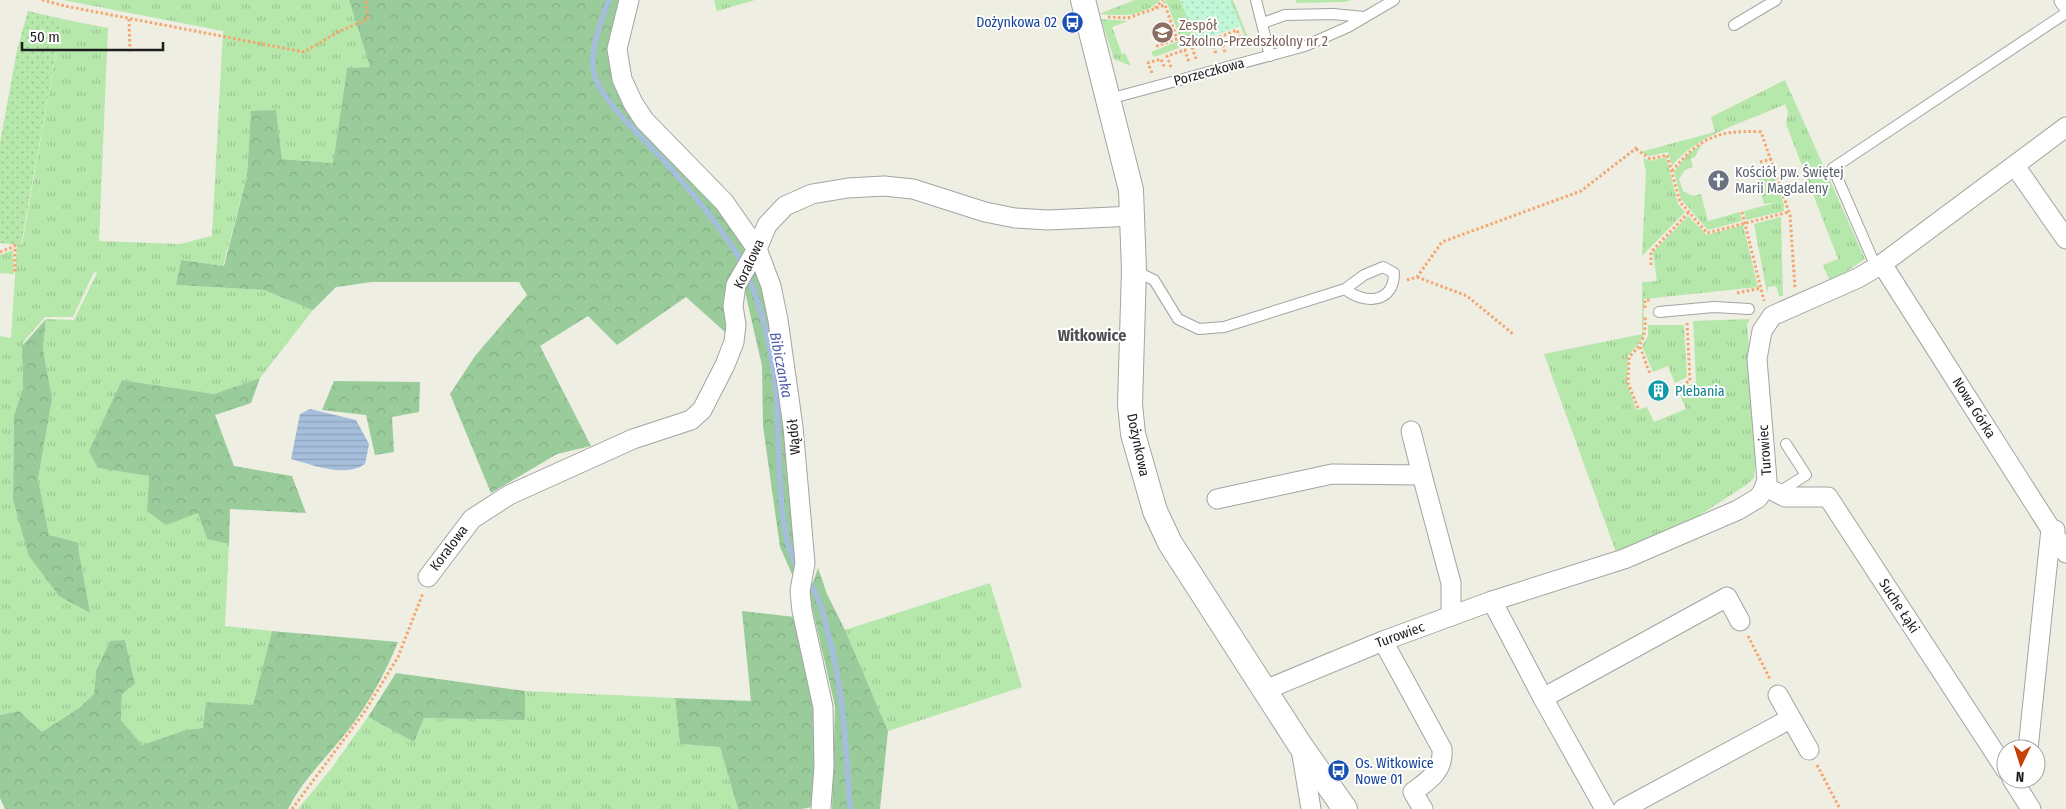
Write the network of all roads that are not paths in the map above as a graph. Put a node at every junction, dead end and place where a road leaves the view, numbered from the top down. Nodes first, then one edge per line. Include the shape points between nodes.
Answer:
1 (629, 0) edge
2 (1083, 0) edge
3 (1256, 0) edge
4 (1394, 0) edge
5 (1776, 0) edge
6 (2066, 13) edge
7 (1364, 17) junction
8 (1263, 23) junction
9 (1734, 25) dead end
10 (1270, 56) junction
11 (1109, 99) junction
12 (2066, 127) edge
13 (2014, 166) junction
14 (1134, 216) junction
15 (2066, 239) edge
16 (754, 255) junction
17 (1879, 266) junction
18 (1134, 270) junction
19 (1345, 289) junction
20 (1749, 309) dead end
21 (1660, 312) dead end
22 (1411, 431) dead end
23 (1786, 444) dead end
24 (1422, 475) junction
25 (1771, 490) junction
26 (1217, 500) dead end
27 (2058, 531) edge
28 (2066, 553) edge
29 (425, 585) road end
30 (1492, 601) junction
31 (1451, 616) junction
32 (1740, 622) road end
33 (1382, 641) junction
34 (1266, 690) junction
35 (1778, 695) road end
36 (1542, 698) junction
37 (1790, 719) junction
38 (2029, 739) edge
39 (1300, 746) junction
40 (1809, 750) road end
41 (1996, 755) edge
42 (821, 807) dead end
43 (1311, 809) edge
44 (1345, 809) edge
45 (1423, 809) edge
46 (1605, 809) edge
47 (1623, 809) edge

1 - 16 street, Wądół via 617,49 622,79 633,102 644,120 724,202
2 - 11 street, Dożynkowa
3 - 8 lane
4 - 7 lane, Porzeczkowa
5 - 9 lane
6 - 17 lane via 1832,168
7 - 8 lane via 1286,15
7 - 10 lane, Porzeczkowa via 1305,46
8 - 10 lane
10 - 11 lane, Porzeczkowa
11 - 14 street, Dożynkowa
12 - 13 street, Turowiec
13 - 15 street
13 - 17 street, Turowiec
14 - 16 street, Koralowa via 1048,220 1015,218 913,189 884,186 848,188 812,194 786,206 767,225
14 - 18 street, Dożynkowa
16 - 29 street, Koralowa via 736,285 734,342 702,410 691,420 633,439 509,495 472,519
16 - 42 street, Wądół via 770,286 789,384 805,563 800,591 802,611 823,707
17 - 25 street, Turowiec via 1766,321 1757,359
17 - 27 street, Nowa Górka
18 - 19 lane via 1154,280 1178,319 1199,329 1224,327
18 - 34 street, Dożynkowa via 1130,404 1133,434 1143,474 1170,543
19 - 19 lane via 1364,275 1383,267 1394,273 1390,291 1378,298 1364,300
20 - 21 lane via 1714,307
22 - 24 street
23 - 25 lane via 1806,474
24 - 26 street via 1332,474
24 - 31 street via 1451,583
25 - 30 street, Turowiec via 1738,510 1624,559
25 - 41 street, Suche Łąki via 1786,497 1828,497
27 - 28 street, Nowa Górka
27 - 38 street
30 - 31 street, Turowiec
30 - 36 street
31 - 33 street, Turowiec
32 - 36 street via 1727,597
33 - 34 street, Turowiec
33 - 45 street via 1442,749 1441,764 1435,774 1413,792
34 - 39 street, Dożynkowa
35 - 37 street
36 - 46 street
37 - 40 street
37 - 47 street
39 - 43 street
39 - 44 street, Dożynkowa

